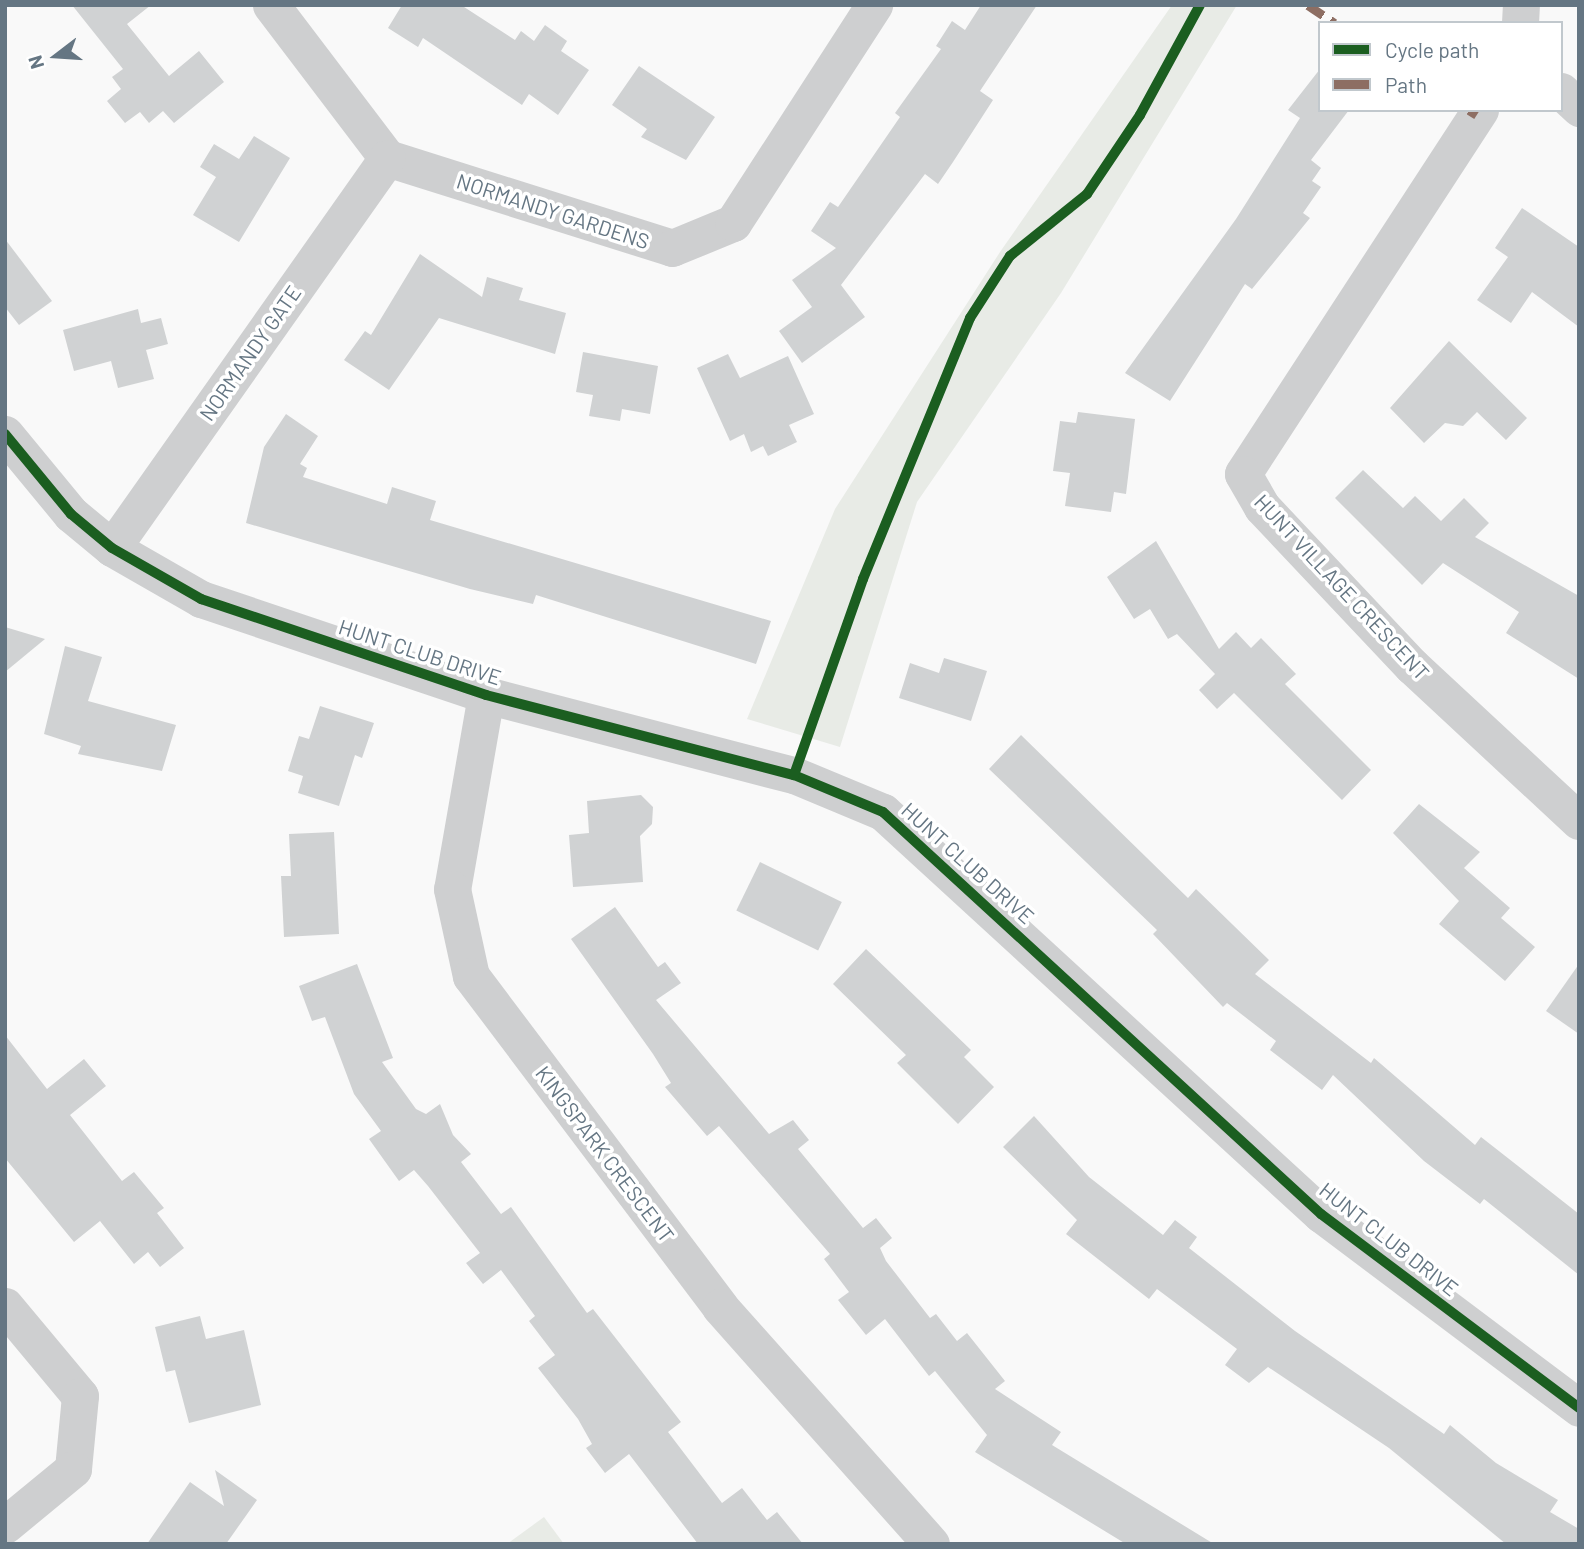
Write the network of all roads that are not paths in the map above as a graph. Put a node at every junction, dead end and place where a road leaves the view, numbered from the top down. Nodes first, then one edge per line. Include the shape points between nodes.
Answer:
1 (271, 5) edge
2 (874, 5) edge
3 (1563, 93) edge
4 (1579, 108) edge
5 (1479, 112) edge
6 (387, 158) junction
7 (5, 434) edge
8 (112, 548) junction
9 (486, 695) junction
10 (1579, 821) edge
11 (5, 1306) edge
12 (1579, 1408) edge
13 (5, 1525) edge
14 (931, 1544) edge

1 - 6 street
2 - 6 street, NORMANDY GARDENS via 733,223 672,248
3 - 4 street
5 - 10 street, HUNT VILLAGE CRESCENT via 1242,474 1262,507 1412,666
6 - 8 street, NORMANDY GATE
7 - 8 street, HUNT CLUB DRIVE via 71,514
8 - 9 street, HUNT CLUB DRIVE via 201,599
9 - 12 street, HUNT CLUB DRIVE via 794,775 883,811 1321,1214
9 - 14 street, KINGSPARK CRESCENT via 452,889 471,976 720,1307
11 - 13 street via 80,1396 73,1469

